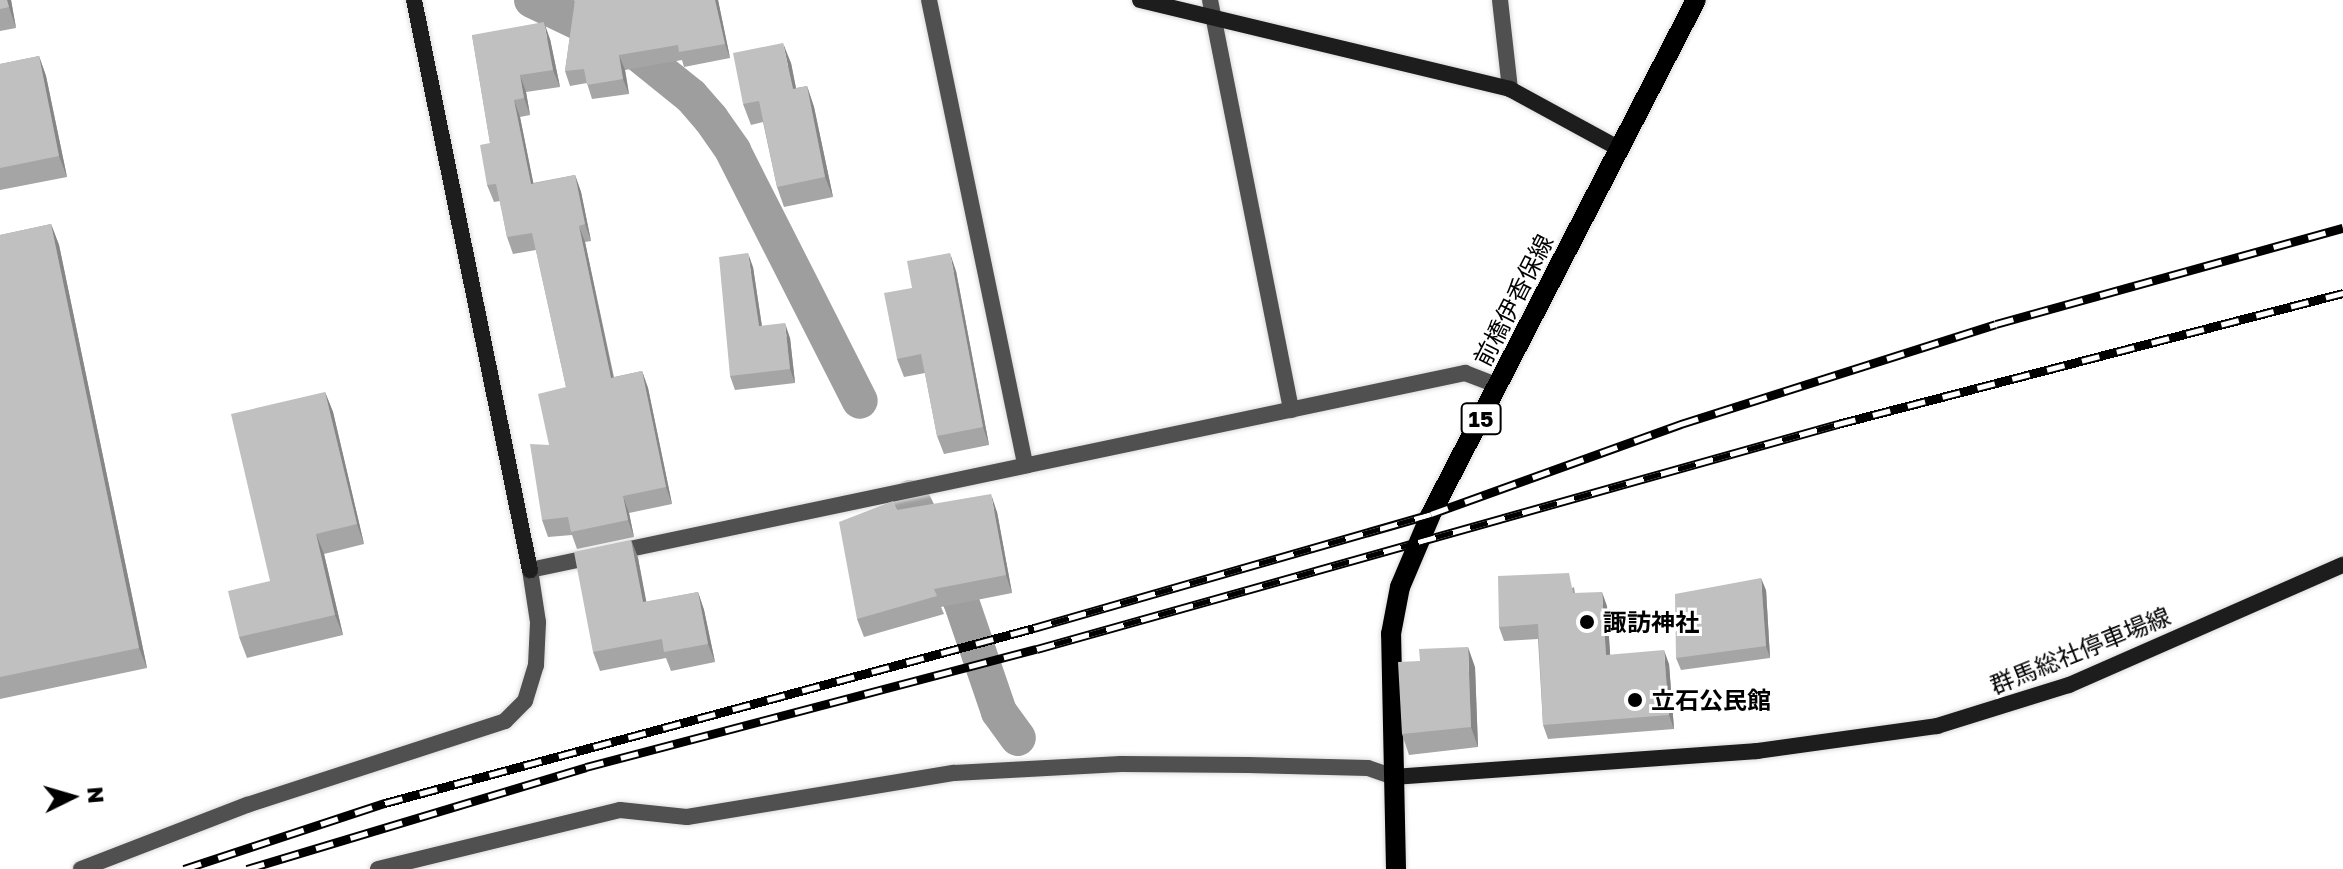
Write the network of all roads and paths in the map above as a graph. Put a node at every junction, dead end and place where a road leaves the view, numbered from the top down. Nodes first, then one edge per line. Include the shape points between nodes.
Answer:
1 (414, 0) edge
2 (929, 0) edge
3 (1140, 0) edge
4 (1210, 0) edge
5 (1500, 0) edge
6 (1696, 0) edge
7 (1213, 19) junction
8 (1510, 89) junction
9 (1620, 149) junction
10 (1499, 386) junction
11 (1291, 410) junction
12 (1025, 464) junction
13 (2343, 565) edge
14 (530, 570) junction
15 (1394, 777) junction
16 (81, 869) edge
17 (378, 869) edge
18 (1396, 869) edge

1 - 14 street
2 - 12 street
3 - 7 street
4 - 7 street
5 - 8 street
6 - 9 main road, 前橋伊香保線 / 15
7 - 8 street
7 - 11 street
8 - 9 street
9 - 10 main road, 前橋伊香保線 / 15
10 - 11 street via 1465,373
10 - 15 main road, 前橋伊香保線 / 15 via 1416,544 1394,608
11 - 12 street
12 - 14 street
13 - 15 street, 群馬総社停車場線 via 2069,685 1912,731 1757,751
14 - 16 street via 538,622 536,665 525,701 505,721 247,805
15 - 17 street via 1368,768 1216,765 954,773 687,817 620,810
15 - 18 main road, 前橋伊香保線 / 15

